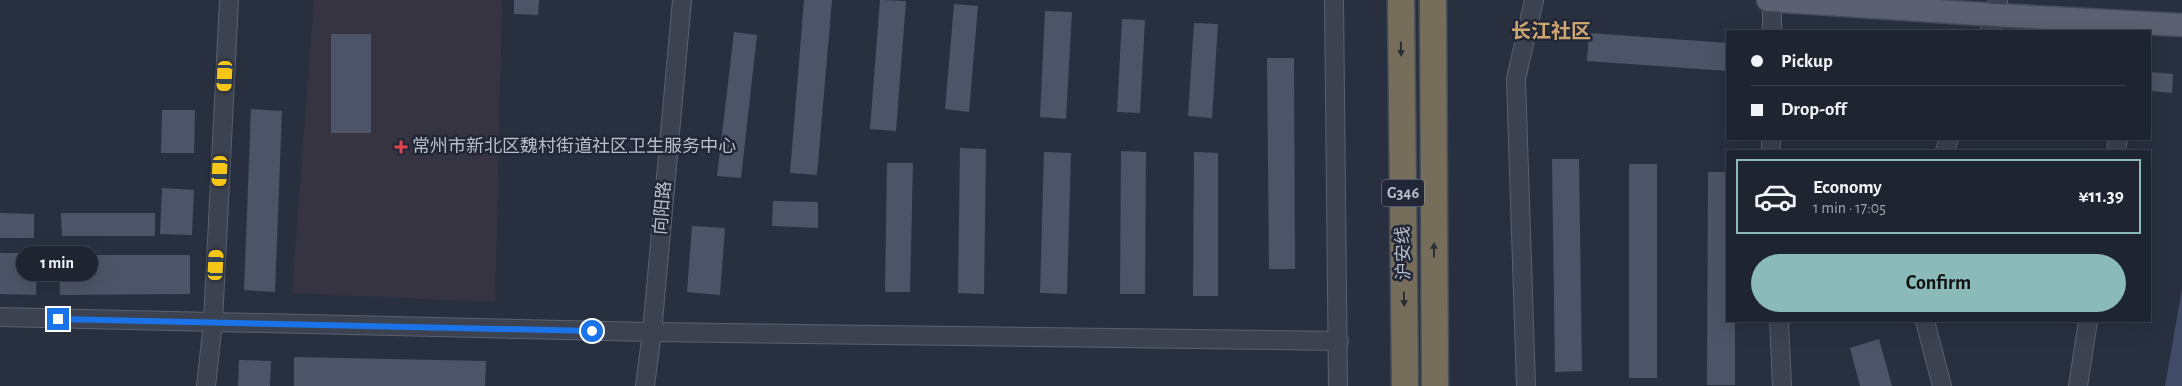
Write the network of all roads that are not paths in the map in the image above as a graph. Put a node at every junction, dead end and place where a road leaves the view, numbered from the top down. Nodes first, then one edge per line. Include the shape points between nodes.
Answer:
1 (229, 0) edge
2 (682, 0) edge
3 (1334, 0) edge
4 (1401, 0) edge
5 (1433, 0) edge
6 (1534, 0) edge
7 (1768, 0) edge
8 (1772, 0) edge
9 (1994, 16) edge
10 (2177, 25) edge
11 (1772, 30) edge
12 (0, 318) edge
13 (213, 322) junction
14 (1779, 322) edge
15 (1925, 322) edge
16 (2088, 322) edge
17 (652, 332) junction
18 (1339, 342) junction
19 (206, 386) edge
20 (645, 386) edge
21 (1338, 386) edge
22 (1405, 386) edge
23 (1435, 386) edge
24 (1526, 386) edge
25 (1782, 386) edge
26 (1942, 386) edge
27 (2078, 386) edge

1 - 13 street
2 - 17 street, 向阳路
3 - 18 street
4 -> 22 highway, 沪安线 / G346
23 -> 5 highway, 沪安线 / G346
6 - 24 street via 1516,79
7 - 8 main road
8 - 9 main road
8 - 11 street
9 - 10 main road
12 - 13 street
13 - 17 street
13 - 19 street
14 - 25 street
15 - 26 street
16 - 27 street
17 - 18 street
17 - 20 street, 向阳路
18 - 21 street

